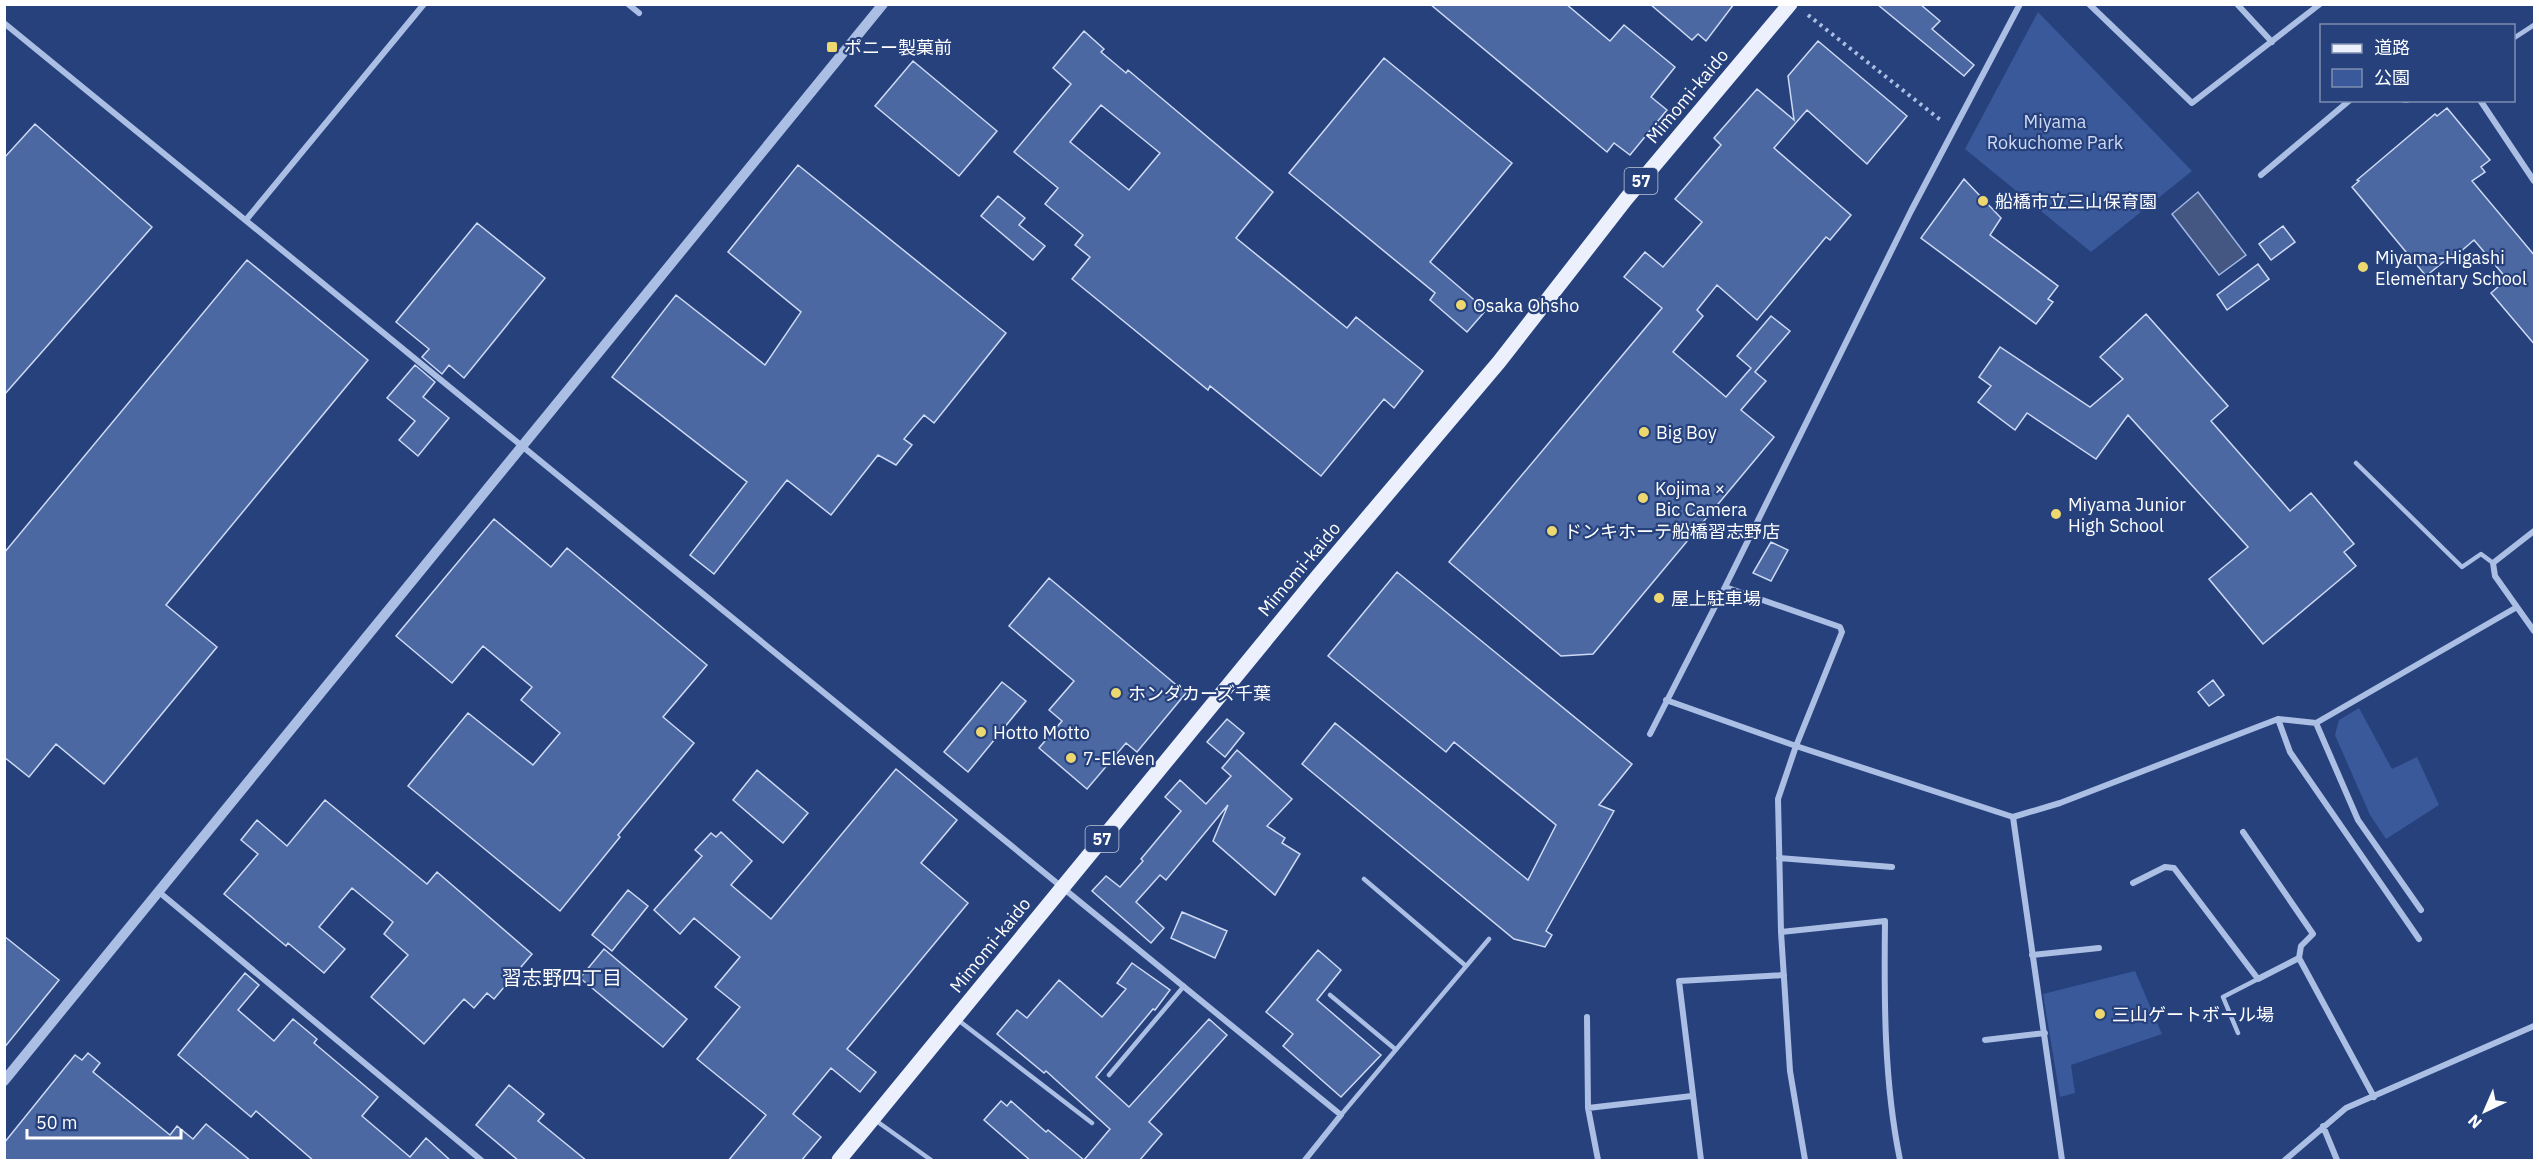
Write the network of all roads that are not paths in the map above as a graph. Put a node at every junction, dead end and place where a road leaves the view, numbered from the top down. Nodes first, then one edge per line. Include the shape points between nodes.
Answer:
1 (424, 4) edge
2 (628, 4) edge
3 (883, 4) edge
4 (1790, 4) edge
5 (2020, 4) edge
6 (2090, 4) edge
7 (2237, 4) edge
8 (2320, 4) edge
9 (639, 13) dead end
10 (4, 23) edge
11 (2535, 25) edge
12 (2515, 37) edge
13 (2272, 42) junction
14 (2348, 102) edge
15 (2481, 102) edge
16 (2262, 175) dead end
17 (2535, 181) edge
18 (246, 220) junction
19 (522, 445) junction
20 (2356, 463) dead end
21 (2535, 531) edge
22 (2493, 563) junction
23 (1725, 587) junction
24 (2517, 607) junction
25 (2535, 632) edge
26 (1666, 700) junction
27 (2278, 719) junction
28 (2316, 723) junction
29 (1650, 734) dead end
30 (1796, 746) junction
31 (2013, 817) junction
32 (2243, 832) dead end
33 (1779, 858) junction
34 (1892, 867) dead end
35 (1364, 879) dead end
36 (2133, 883) dead end
37 (1063, 888) junction
38 (159, 892) junction
39 (2421, 910) dead end
40 (1781, 932) junction
41 (1489, 939) dead end
42 (2419, 939) dead end
43 (2099, 948) dead end
44 (2032, 955) junction
45 (2299, 958) junction
46 (1466, 966) junction
47 (1784, 975) junction
48 (2258, 979) junction
49 (1184, 986) junction
50 (1330, 995) dead end
51 (1587, 1017) dead end
52 (956, 1019) junction
53 (2535, 1026) edge
54 (2045, 1033) junction
55 (2238, 1033) dead end
56 (1985, 1040) dead end
57 (1395, 1049) junction
58 (1109, 1075) dead end
59 (4, 1082) edge
60 (1692, 1096) junction
61 (2374, 1097) junction
62 (1588, 1108) junction
63 (1341, 1115) junction
64 (873, 1119) junction
65 (1092, 1123) dead end
66 (2323, 1126) junction
67 (481, 1161) edge
68 (839, 1161) edge
69 (931, 1161) edge
70 (1305, 1161) edge
71 (1598, 1161) edge
72 (1701, 1161) edge
73 (1805, 1161) edge
74 (1900, 1161) edge
75 (2062, 1161) edge
76 (2285, 1161) edge
77 (2337, 1161) edge

1 - 18 street
2 - 9 street
3 - 19 street
4 - 37 main road, Mimomi-kaido / 57
5 - 23 street via 1911,211
6 - 13 street via 2192,104
7 - 13 street
8 - 13 street
10 - 18 street
11 - 12 lane
14 - 16 street
15 - 17 street
18 - 19 street
19 - 37 street
19 - 38 street
20 - 22 lane via 2462,567 2481,554
21 - 22 street
22 - 24 street via 2495,576
23 - 26 street
23 - 30 street via 1840,627 1842,632
24 - 25 street
24 - 28 street
26 - 29 street
26 - 30 street
27 - 28 street
27 - 31 street via 2060,803
27 - 42 street via 2290,752
28 - 39 street via 2358,820
30 - 31 street
30 - 33 street via 1778,799
31 - 44 street
32 - 45 street via 2313,934 2301,946
33 - 34 street
33 - 40 street
35 - 46 lane
36 - 48 street via 2165,867 2174,868
37 - 49 street
37 - 52 main road, Mimomi-kaido / 57
38 - 59 street
38 - 67 street
40 - 47 street
40 - 74 street via 1885,921 1884,999 1893,1125
41 - 46 lane
43 - 44 street
44 - 54 street
45 - 48 street
45 - 61 street
46 - 57 lane
47 - 60 street via 1679,981
47 - 73 street via 1790,1071
48 - 55 lane via 2223,997
49 - 58 lane
49 - 63 street
50 - 57 lane
51 - 62 street
52 - 64 main road, Mimomi-kaido / 57
52 - 65 lane
53 - 61 street
54 - 56 street
54 - 75 street
57 - 63 lane
60 - 62 street
60 - 72 street
61 - 66 street via 2346,1108
62 - 71 street
63 - 70 street
64 - 68 main road, Mimomi-kaido / 57
64 - 69 lane
66 - 76 street
66 - 77 street

